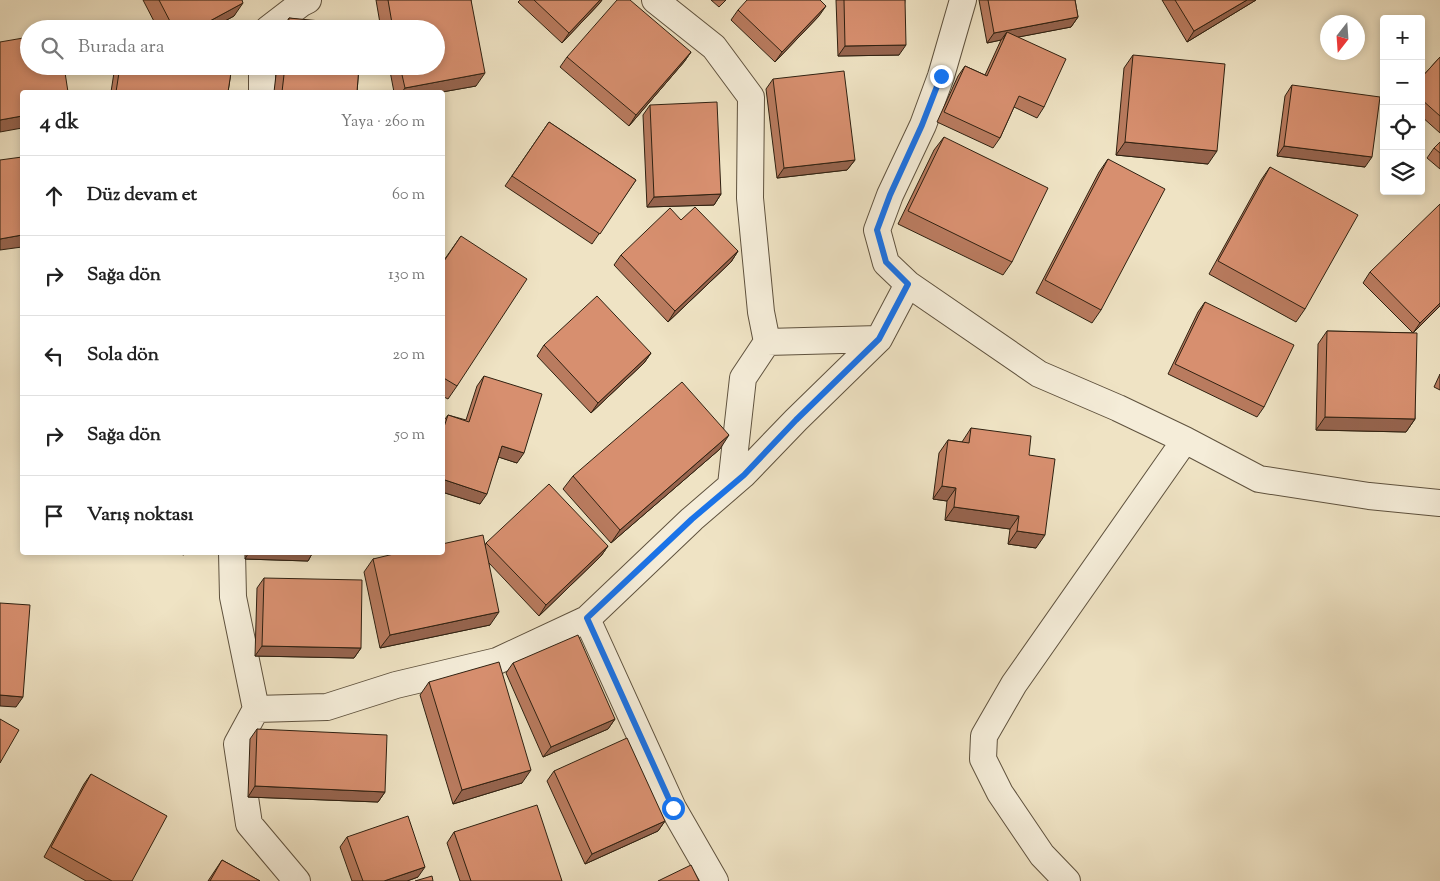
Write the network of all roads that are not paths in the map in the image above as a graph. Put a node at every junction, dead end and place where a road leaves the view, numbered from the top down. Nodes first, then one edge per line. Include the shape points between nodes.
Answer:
1 (308, 0) edge
2 (655, 0) edge
3 (963, 0) edge
4 (280, 20) edge
5 (262, 75) edge
6 (262, 90) edge
7 (908, 284) junction
8 (879, 339) junction
9 (767, 342) junction
10 (1185, 440) junction
11 (731, 485) junction
12 (1440, 503) edge
13 (232, 555) edge
14 (587, 618) junction
15 (256, 709) junction
16 (297, 881) edge
17 (715, 881) edge
18 (1067, 881) edge

1 - 4 street
2 - 9 street via 714,47 751,97 750,198
3 - 7 street via 926,117 877,230 886,262
5 - 6 street
7 - 8 street
7 - 10 street via 1039,374
8 - 9 street
8 - 11 street
9 - 11 street via 743,378
10 - 12 street via 1259,479
10 - 18 street via 1014,684 984,736 983,759 1000,793 1042,855
11 - 14 street
13 - 15 street via 233,596
14 - 15 street via 497,661 396,685 327,707
14 - 17 street via 673,808
15 - 16 street via 237,744 249,824

